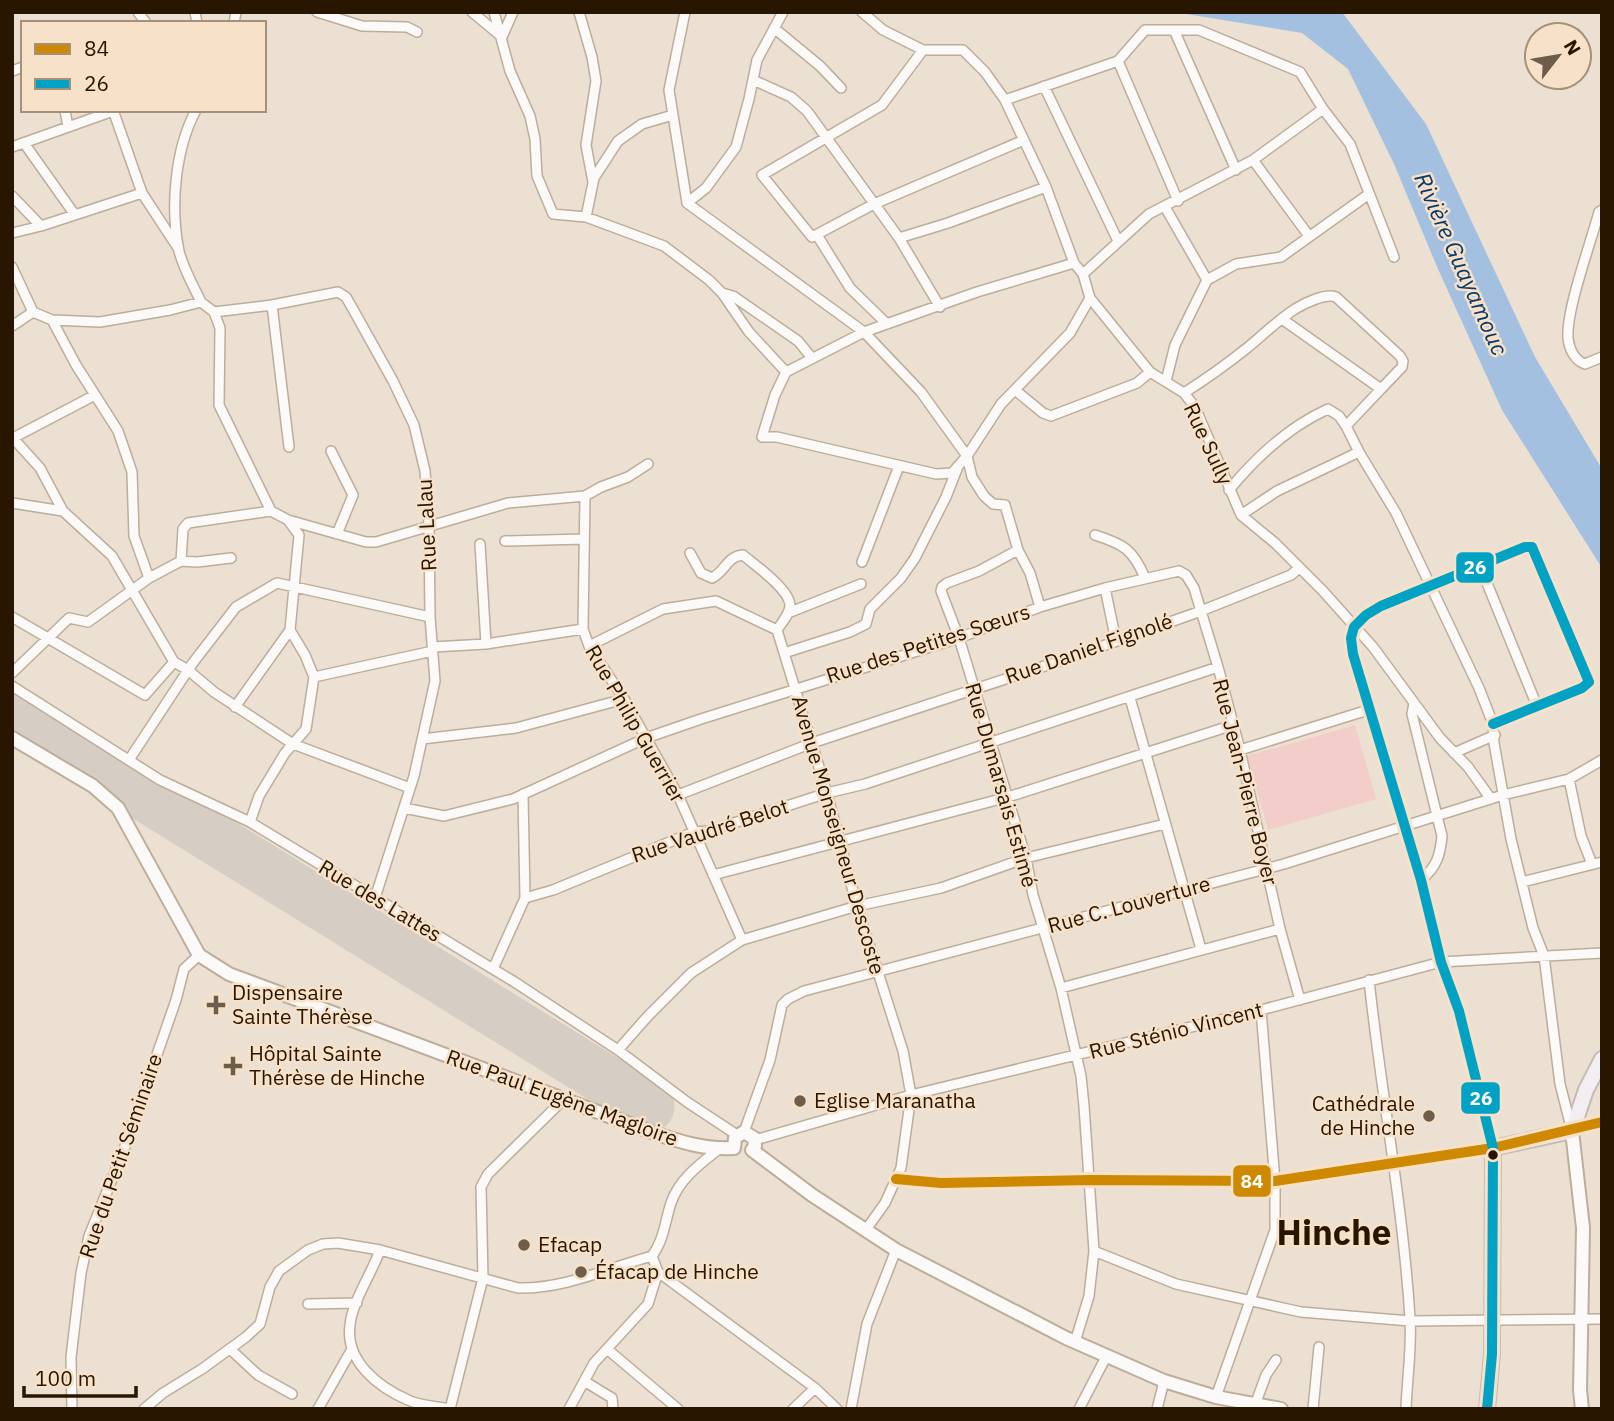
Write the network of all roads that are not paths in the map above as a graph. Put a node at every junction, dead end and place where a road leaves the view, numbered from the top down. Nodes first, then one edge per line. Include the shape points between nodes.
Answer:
1 (317, 12) edge
2 (472, 12) edge
3 (494, 12) edge
4 (513, 12) edge
5 (579, 12) edge
6 (685, 12) edge
7 (783, 12) edge
8 (862, 12) edge
9 (346, 16) edge
10 (774, 28) junction
11 (1174, 30) junction
12 (416, 32) dead end
13 (502, 37) junction
14 (923, 50) junction
15 (1118, 61) junction
16 (752, 80) junction
17 (1044, 86) junction
18 (841, 88) dead end
19 (1005, 100) junction
20 (1323, 109) junction
21 (65, 112) edge
22 (110, 112) edge
23 (113, 112) edge
24 (195, 112) edge
25 (673, 115) junction
26 (68, 127) junction
27 (826, 135) junction
28 (1024, 140) junction
29 (24, 143) junction
30 (12, 147) edge
31 (1253, 160) junction
32 (1236, 170) junction
33 (593, 182) junction
34 (1046, 187) junction
35 (142, 193) junction
36 (1369, 194) junction
37 (12, 196) edge
38 (1178, 201) junction
39 (687, 204) junction
40 (874, 204) junction
41 (1165, 207) junction
42 (1601, 213) edge
43 (75, 215) junction
44 (586, 217) junction
45 (41, 226) junction
46 (12, 233) edge
47 (817, 235) junction
48 (1309, 236) junction
49 (899, 238) junction
50 (1118, 241) junction
51 (179, 250) junction
52 (1394, 257) dead end
53 (1074, 263) junction
54 (12, 267) edge
55 (1083, 274) junction
56 (1207, 280) junction
57 (722, 293) junction
58 (1090, 298) junction
59 (201, 302) junction
60 (272, 304) junction
61 (940, 307) junction
62 (33, 312) junction
63 (214, 312) junction
64 (1282, 319) junction
65 (52, 320) junction
66 (887, 324) junction
67 (12, 326) edge
68 (864, 332) junction
69 (1602, 357) edge
70 (812, 358) junction
71 (786, 372) junction
72 (1150, 372) junction
73 (1166, 381) junction
74 (1381, 389) junction
75 (1015, 390) junction
76 (1184, 393) junction
77 (95, 394) junction
78 (1346, 426) junction
79 (13, 437) edge
80 (289, 447) dead end
81 (331, 451) dead end
82 (1359, 452) junction
83 (967, 456) junction
84 (648, 464) dead end
85 (899, 466) junction
86 (957, 469) junction
87 (1229, 490) junction
88 (585, 496) junction
89 (12, 503) edge
90 (63, 510) junction
91 (271, 511) junction
92 (1241, 514) junction
93 (288, 520) junction
94 (429, 526) junction
95 (337, 534) junction
96 (1095, 535) dead end
97 (583, 539) junction
98 (505, 541) dead end
99 (480, 544) dead end
100 (1018, 550) junction
101 (690, 553) dead end
102 (231, 558) dead end
103 (181, 561) junction
104 (862, 562) dead end
105 (1480, 566) junction
106 (1299, 568) junction
107 (1179, 570) joint
108 (149, 578) junction
109 (1145, 578) junction
110 (862, 584) dead end
111 (294, 586) junction
112 (1431, 587) junction
113 (1105, 588) junction
114 (132, 590) junction
115 (1040, 607) junction
116 (1201, 611) junction
117 (788, 613) junction
118 (12, 617) edge
119 (430, 617) junction
120 (1354, 628) junction
121 (583, 629) junction
122 (290, 630) junction
123 (777, 630) junction
124 (49, 638) junction
125 (958, 638) junction
126 (1116, 641) junction
127 (486, 644) junction
128 (589, 646) junction
129 (433, 649) junction
130 (784, 653) junction
131 (174, 662) junction
132 (1218, 667) junction
133 (188, 670) junction
134 (12, 673) edge
135 (314, 677) junction
136 (12, 686) edge
137 (796, 687) junction
138 (973, 688) junction
139 (1130, 698) junction
140 (624, 699) junction
141 (1414, 703) junction
142 (235, 706) junction
143 (1537, 706) junction
144 (1368, 710) junction
145 (1493, 724) junction
146 (1233, 725) junction
147 (1495, 736) junction
148 (12, 738) edge
149 (646, 738) junction
150 (422, 739) junction
151 (812, 743) junction
152 (293, 744) junction
153 (991, 744) junction
154 (1240, 750) junction
155 (1145, 752) junction
156 (1454, 753) junction
157 (129, 760) junction
158 (1602, 760) edge
159 (1569, 779) junction
160 (410, 788) junction
161 (827, 793) junction
162 (523, 794) junction
163 (678, 795) junction
164 (1503, 795) junction
165 (1008, 797) junction
166 (1491, 799) junction
167 (404, 808) junction
168 (1438, 816) junction
169 (250, 822) junction
170 (1165, 824) junction
171 (1404, 827) junction
172 (694, 832) junction
173 (840, 841) junction
174 (1026, 858) junction
175 (1597, 863) edge
176 (1267, 869) junction
177 (713, 875) junction
178 (1421, 880) junction
179 (1522, 882) junction
180 (1185, 889) junction
181 (375, 898) junction
182 (525, 898) junction
183 (857, 906) junction
184 (1043, 929) junction
185 (1280, 929) junction
186 (742, 940) junction
187 (1201, 948) junction
188 (1602, 953) edge
189 (199, 954) junction
190 (1544, 956) junction
191 (1441, 962) junction
192 (493, 969) junction
193 (877, 973) junction
194 (1370, 980) junction
195 (1061, 988) junction
196 (1300, 1000) junction
197 (1261, 1010) junction
198 (618, 1050) junction
199 (1076, 1055) junction
200 (1602, 1059) edge
201 (911, 1095) junction
202 (564, 1100) junction
203 (1602, 1122) edge
204 (1572, 1131) junction
205 (738, 1138) junction
206 (753, 1145) junction
207 (1493, 1148) junction
208 (719, 1149) junction
209 (1394, 1162) junction
210 (896, 1179) junction
211 (1090, 1180) junction
212 (1275, 1181) junction
213 (865, 1231) junction
214 (380, 1250) junction
215 (896, 1250) junction
216 (1094, 1251) junction
217 (652, 1256) junction
218 (658, 1272) junction
219 (483, 1278) junction
220 (1248, 1301) junction
221 (357, 1303) junction
222 (308, 1304) dead end
223 (1491, 1319) junction
224 (1583, 1319) junction
225 (1602, 1320) edge
226 (1410, 1321) junction
227 (1075, 1342) junction
228 (1319, 1347) dead end
229 (230, 1349) junction
230 (352, 1349) junction
231 (607, 1349) junction
232 (1106, 1357) junction
233 (1276, 1360) dead end
234 (584, 1381) junction
235 (1164, 1381) junction
236 (816, 1388) junction
237 (292, 1394) dead end
238 (1216, 1397) junction
239 (1255, 1405) junction
240 (72, 1409) edge
241 (144, 1409) edge
242 (318, 1409) edge
243 (450, 1409) edge
244 (569, 1409) edge
245 (613, 1409) edge
246 (678, 1409) edge
247 (793, 1409) edge
248 (837, 1409) edge
249 (851, 1409) edge
250 (1079, 1409) edge
251 (1157, 1409) edge
252 (1281, 1409) edge
253 (1313, 1409) edge
254 (1406, 1409) edge
255 (1487, 1409) edge
256 (1582, 1409) edge

1 - 9 street
2 - 13 street
3 - 13 street
4 - 13 street
5 - 33 street via 596,81 586,145
6 - 25 street via 669,90
7 - 10 street
8 - 14 street, Rue Sully via 883,30
9 - 12 street via 362,26 407,27
10 - 16 street
10 - 18 street
11 - 15 street via 1145,30
11 - 20 street via 1199,30 1300,72
11 - 32 street
13 - 44 street via 530,116 537,176 553,215
14 - 19 street, Rue Sully via 963,50
14 - 27 street via 882,105
15 - 17 street
15 - 38 street
16 - 27 street via 791,97
16 - 39 street via 736,147 706,188
17 - 19 street
17 - 50 street
19 - 28 street, Rue Sully
20 - 31 street
20 - 36 street via 1350,144
21 - 26 street
22 - 26 street
23 - 35 street
24 - 51 street via 176,173
25 - 33 street via 642,124 618,141
25 - 39 street
26 - 29 street
27 - 40 street
27 - 47 street via 762,175 812,237
28 - 34 street, Rue Sully
28 - 40 street
29 - 30 street
29 - 43 street
31 - 32 street
31 - 48 street
32 - 38 street
33 - 44 street
34 - 49 street
34 - 53 street, Rue Sully
35 - 43 street
35 - 51 street
36 - 48 street
36 - 52 street
37 - 45 street
38 - 41 street
39 - 68 street
40 - 47 street
40 - 49 street
41 - 50 street via 1149,214
41 - 56 street
42 - 69 street via 1571,312 1568,338 1580,363
43 - 45 street
44 - 57 street via 663,246
45 - 46 street
47 - 66 street via 850,288
48 - 56 street via 1281,257 1236,264
49 - 61 street
50 - 55 street
51 - 59 street
53 - 55 street, Rue Sully
53 - 61 street
54 - 62 street
55 - 58 street, Rue Sully
56 - 73 street via 1175,345
57 - 70 street via 798,341
57 - 71 street via 749,332
58 - 72 street, Rue Sully
58 - 75 street via 1070,333
59 - 63 street
59 - 65 street via 125,319
60 - 63 street, Rue Lalau
60 - 80 street
60 - 94 street, Rue Lalau via 338,292 346,297 414,425 425,471
61 - 66 street
62 - 65 street
62 - 67 street
63 - 91 street via 220,328 219,405
64 - 74 street
64 - 74 street via 1296,308 1328,295 1336,297 1403,362
64 - 76 street
65 - 77 street
66 - 68 street
68 - 70 street
68 - 83 street via 920,392
70 - 71 street
71 - 85 street via 762,437
72 - 73 street, Rue Sully
72 - 75 street via 1137,383 1051,416
73 - 76 street, Rue Sully
74 - 78 street
75 - 83 street
76 - 87 street, Rue Sully via 1218,456
77 - 79 street
77 - 108 street via 118,431 132,472 134,536
78 - 82 street
78 - 87 street via 1328,410 1303,421 1286,432
79 - 90 street via 40,468
81 - 95 street via 353,495
82 - 92 street via 1277,491
82 - 112 street via 1396,513
83 - 86 street
83 - 100 street via 972,477 984,496 993,504 1005,505
84 - 88 street
85 - 86 street via 936,474
85 - 104 street
86 - 130 street via 915,558 870,610 866,624
87 - 92 street, Rue Sully
88 - 94 street via 508,503
88 - 97 street, Rue Philip Guerrier
89 - 90 street
90 - 114 street via 112,556
91 - 93 street
91 - 103 street via 188,523 183,529
92 - 106 street, Rue Sully
93 - 95 street
93 - 111 street via 299,535
94 - 95 street via 376,542
94 - 119 street, Rue Lalau
96 - 109 street via 1135,555
97 - 98 street
97 - 121 street, Rue Philip Guerrier
99 - 127 street
100 - 115 street
100 - 125 street, Rue Dumarsais Estimé via 942,587
101 - 117 street via 701,573 712,578 731,559 743,555 786,594
102 - 103 street
103 - 108 street
105 - 112 street
105 - 143 street
105 - 143 street via 1532,547 1588,676 1587,685
106 - 116 street, Rue Daniel Fignolé
106 - 120 street, Rue Sully
107 - 109 street, Rue des Petites Sœurs
107 - 116 street, Rue Jean-Pierre Boyer via 1189,579
108 - 114 street
109 - 113 street, Rue des Petites Sœurs
110 - 117 street
111 - 119 street
111 - 122 street
111 - 133 street via 277,583 236,607
112 - 120 street via 1381,606
112 - 145 street
113 - 115 street, Rue des Petites Sœurs
113 - 126 street
114 - 124 street via 88,622 69,618
114 - 131 street
115 - 125 street, Rue des Petites Sœurs
116 - 126 street, Rue Daniel Fignolé
116 - 132 street, Rue Jean-Pierre Boyer
117 - 123 street
118 - 124 street
119 - 129 street, Rue Lalau
120 - 141 street, Rue Sully via 1387,663
120 - 144 street via 1353,654
121 - 127 street
121 - 128 street, Rue Philip Guerrier
122 - 135 street
122 - 142 street
123 - 128 street via 716,601 663,609
123 - 130 street, Avenue Monseigneur Descoste
124 - 131 street via 145,695
124 - 134 street
125 - 137 street, Rue des Petites Sœurs
125 - 138 street, Rue Dumarsais Estimé
126 - 138 street, Rue Daniel Fignolé
127 - 129 street
128 - 140 street, Rue Philip Guerrier
129 - 135 street
129 - 150 street, Rue Lalau via 435,681
130 - 137 street, Avenue Monseigneur Descoste
131 - 133 street
132 - 139 street, Rue Vaudré Belot
132 - 146 street, Rue Jean-Pierre Boyer
133 - 142 street
133 - 157 street
135 - 152 street via 306,729
136 - 157 street, Rue des Lattes
137 - 149 street, Rue des Petites Sœurs
137 - 151 street, Avenue Monseigneur Descoste
138 - 151 street, Rue Daniel Fignolé
138 - 153 street, Rue Dumarsais Estimé
139 - 153 street, Rue Vaudré Belot
139 - 155 street
140 - 149 street, Rue Philip Guerrier
140 - 150 street via 516,728
141 - 156 street, Rue Sully
141 - 168 street via 1412,713
142 - 152 street
143 - 145 street
144 - 154 street
144 - 171 street
145 - 147 street
146 - 154 street, Rue Jean-Pierre Boyer
146 - 155 street
147 - 156 street
147 - 164 street
148 - 189 main road, Rue Paul Eugène Magloire via 93,786 118,807
149 - 162 street, Rue des Petites Sœurs
149 - 163 street, Rue Philip Guerrier
150 - 160 street, Rue Lalau
151 - 161 street, Avenue Monseigneur Descoste
151 - 163 street, Rue Daniel Fignolé
152 - 160 street
152 - 169 street via 259,796
153 - 161 street, Rue Vaudré Belot
153 - 165 street, Rue Dumarsais Estimé
154 - 176 street, Rue Jean-Pierre Boyer
155 - 165 street
155 - 170 street
156 - 166 street, Rue Sully
157 - 169 street, Rue des Lattes via 160,780
158 - 159 street, Rue C. Louverture
159 - 164 street, Rue C. Louverture
159 - 175 street via 1581,836
160 - 167 street, Rue Lalau
161 - 172 street, Rue Vaudré Belot
161 - 173 street, Avenue Monseigneur Descoste
162 - 167 street, Rue des Petites Sœurs via 444,816
162 - 182 street
163 - 172 street, Rue Philip Guerrier
164 - 166 street, Rue C. Louverture
164 - 179 street
165 - 173 street
165 - 174 street, Rue Dumarsais Estimé
166 - 168 street, Rue C. Louverture
167 - 181 street, Rue Lalau
168 - 171 street, Rue C. Louverture
168 - 178 street via 1440,854 1434,869
169 - 181 street, Rue des Lattes
170 - 174 street
170 - 180 street
171 - 176 street, Rue C. Louverture
171 - 178 street
172 - 177 street, Rue Philip Guerrier
172 - 182 street, Rue Vaudré Belot
173 - 177 street
173 - 183 street, Avenue Monseigneur Descoste
174 - 183 street via 941,888
174 - 184 street, Rue Dumarsais Estimé
175 - 179 street
176 - 180 street, Rue C. Louverture
176 - 185 street, Rue Jean-Pierre Boyer
177 - 186 street, Rue Philip Guerrier
178 - 191 street
179 - 190 street
180 - 184 street, Rue C. Louverture
180 - 187 street
181 - 192 street, Rue des Lattes
182 - 192 street
183 - 186 street
183 - 193 street, Avenue Monseigneur Descoste
184 - 193 street, Rue C. Louverture
184 - 195 street, Rue Dumarsais Estimé
185 - 187 street
185 - 196 street, Rue Jean-Pierre Boyer
186 - 198 street via 691,973
187 - 195 street
188 - 190 street, Rue Sténio Vincent
189 - 202 main road, Rue Paul Eugène Magloire via 229,975
189 - 240 street, Rue du Petit Séminaire via 184,969 127,1140 89,1236 71,1357
190 - 191 street, Rue Sténio Vincent
190 - 204 street via 1560,1084
191 - 194 street, Rue Sténio Vincent
191 - 207 street via 1459,1010
192 - 198 street, Rue des Lattes
193 - 201 street, Avenue Monseigneur Descoste via 903,1051
193 - 205 street, Rue C. Louverture via 804,991 782,1005 770,1060
194 - 196 street, Rue Sténio Vincent
194 - 209 street
195 - 199 street, Rue Dumarsais Estimé
196 - 197 street, Rue Sténio Vincent
197 - 199 street, Rue Sténio Vincent
197 - 212 street
198 - 205 street, Rue des Lattes
199 - 201 street, Rue Sténio Vincent
199 - 211 street, Rue Dumarsais Estimé
200 - 204 main road
201 - 206 street, Rue Sténio Vincent
201 - 210 street, Avenue Monseigneur Descoste via 905,1153
202 - 208 main road, Rue Paul Eugène Magloire via 695,1146
202 - 219 street via 484,1180
203 - 204 street
204 - 207 main road
204 - 224 main road via 1583,1227
205 - 206 main road via 750,1133
205 - 206 main road, Rue Paul Eugène Magloire via 745,1154
205 - 208 main road, Rue Paul Eugène Magloire
206 - 213 main road via 812,1195
207 - 209 street
207 - 223 main road
208 - 217 street via 679,1185
209 - 212 street
209 - 226 street
210 - 211 street via 941,1183
210 - 213 street, Avenue Monseigneur Descoste
211 - 212 street
211 - 216 street, Rue Dumarsais Estimé
212 - 220 street via 1275,1230
213 - 215 main road
214 - 219 street
214 - 221 street
214 - 229 street via 323,1244 296,1258 279,1271 270,1287 260,1324
215 - 227 main road
215 - 249 street via 867,1324
216 - 220 street via 1176,1284
216 - 227 street, Rue Dumarsais Estimé via 1089,1296
217 - 218 street
217 - 219 street via 539,1289
218 - 231 street via 648,1304
218 - 236 street
219 - 243 street
220 - 226 street via 1301,1312
220 - 238 street
221 - 222 street
221 - 230 street via 349,1325
223 - 224 street
223 - 226 street
223 - 255 main road
224 - 225 street
224 - 256 main road
226 - 254 street
227 - 232 main road
228 - 253 street
229 - 237 street via 258,1375
229 - 241 street
230 - 242 street
230 - 243 street via 366,1373 410,1401
231 - 234 street
231 - 246 street
232 - 235 main road
232 - 250 street
233 - 239 street
234 - 244 street
234 - 245 street via 612,1398
235 - 238 main road
235 - 251 street
236 - 247 street
236 - 248 street
238 - 239 main road
239 - 252 main road

